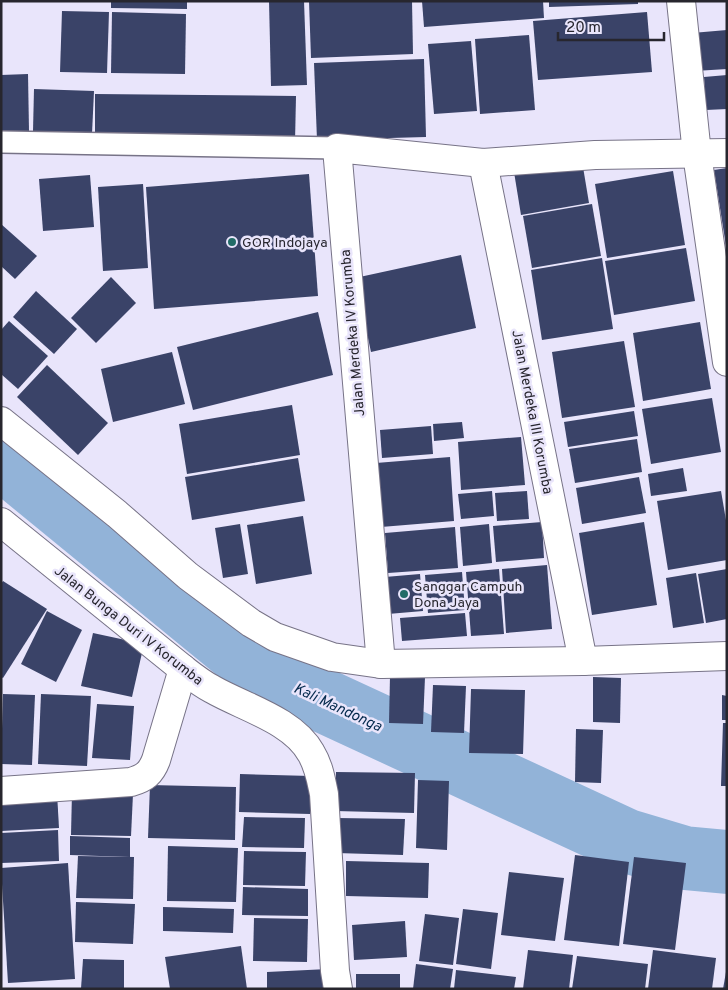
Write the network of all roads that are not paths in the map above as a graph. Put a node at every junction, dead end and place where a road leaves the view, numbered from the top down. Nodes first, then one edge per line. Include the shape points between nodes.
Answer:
1 (681, 1) edge
2 (1, 142) edge
3 (337, 148) junction
4 (727, 153) edge
5 (697, 154) junction
6 (483, 163) junction
7 (727, 362) edge
8 (1, 421) edge
9 (1, 522) edge
10 (727, 656) edge
11 (583, 661) junction
12 (380, 664) junction
13 (183, 669) junction
14 (1, 790) edge
15 (338, 989) edge

1 - 5 street
2 - 3 lane
3 - 6 street
3 - 12 street, Jalan Merdeka IV Korumba
4 - 5 street
5 - 6 street via 596,155
5 - 7 street
6 - 11 street, Jalan Merdeka III Korumba
8 - 12 street via 188,576 252,623 275,637 325,655
9 - 13 street, Jalan Bunga Duri IV Korumba
10 - 11 street
11 - 12 street
13 - 14 street via 156,760 148,775 131,782
13 - 15 street, Jalan Bunga Duri IV Korumba via 211,689 284,726 311,752 324,794

